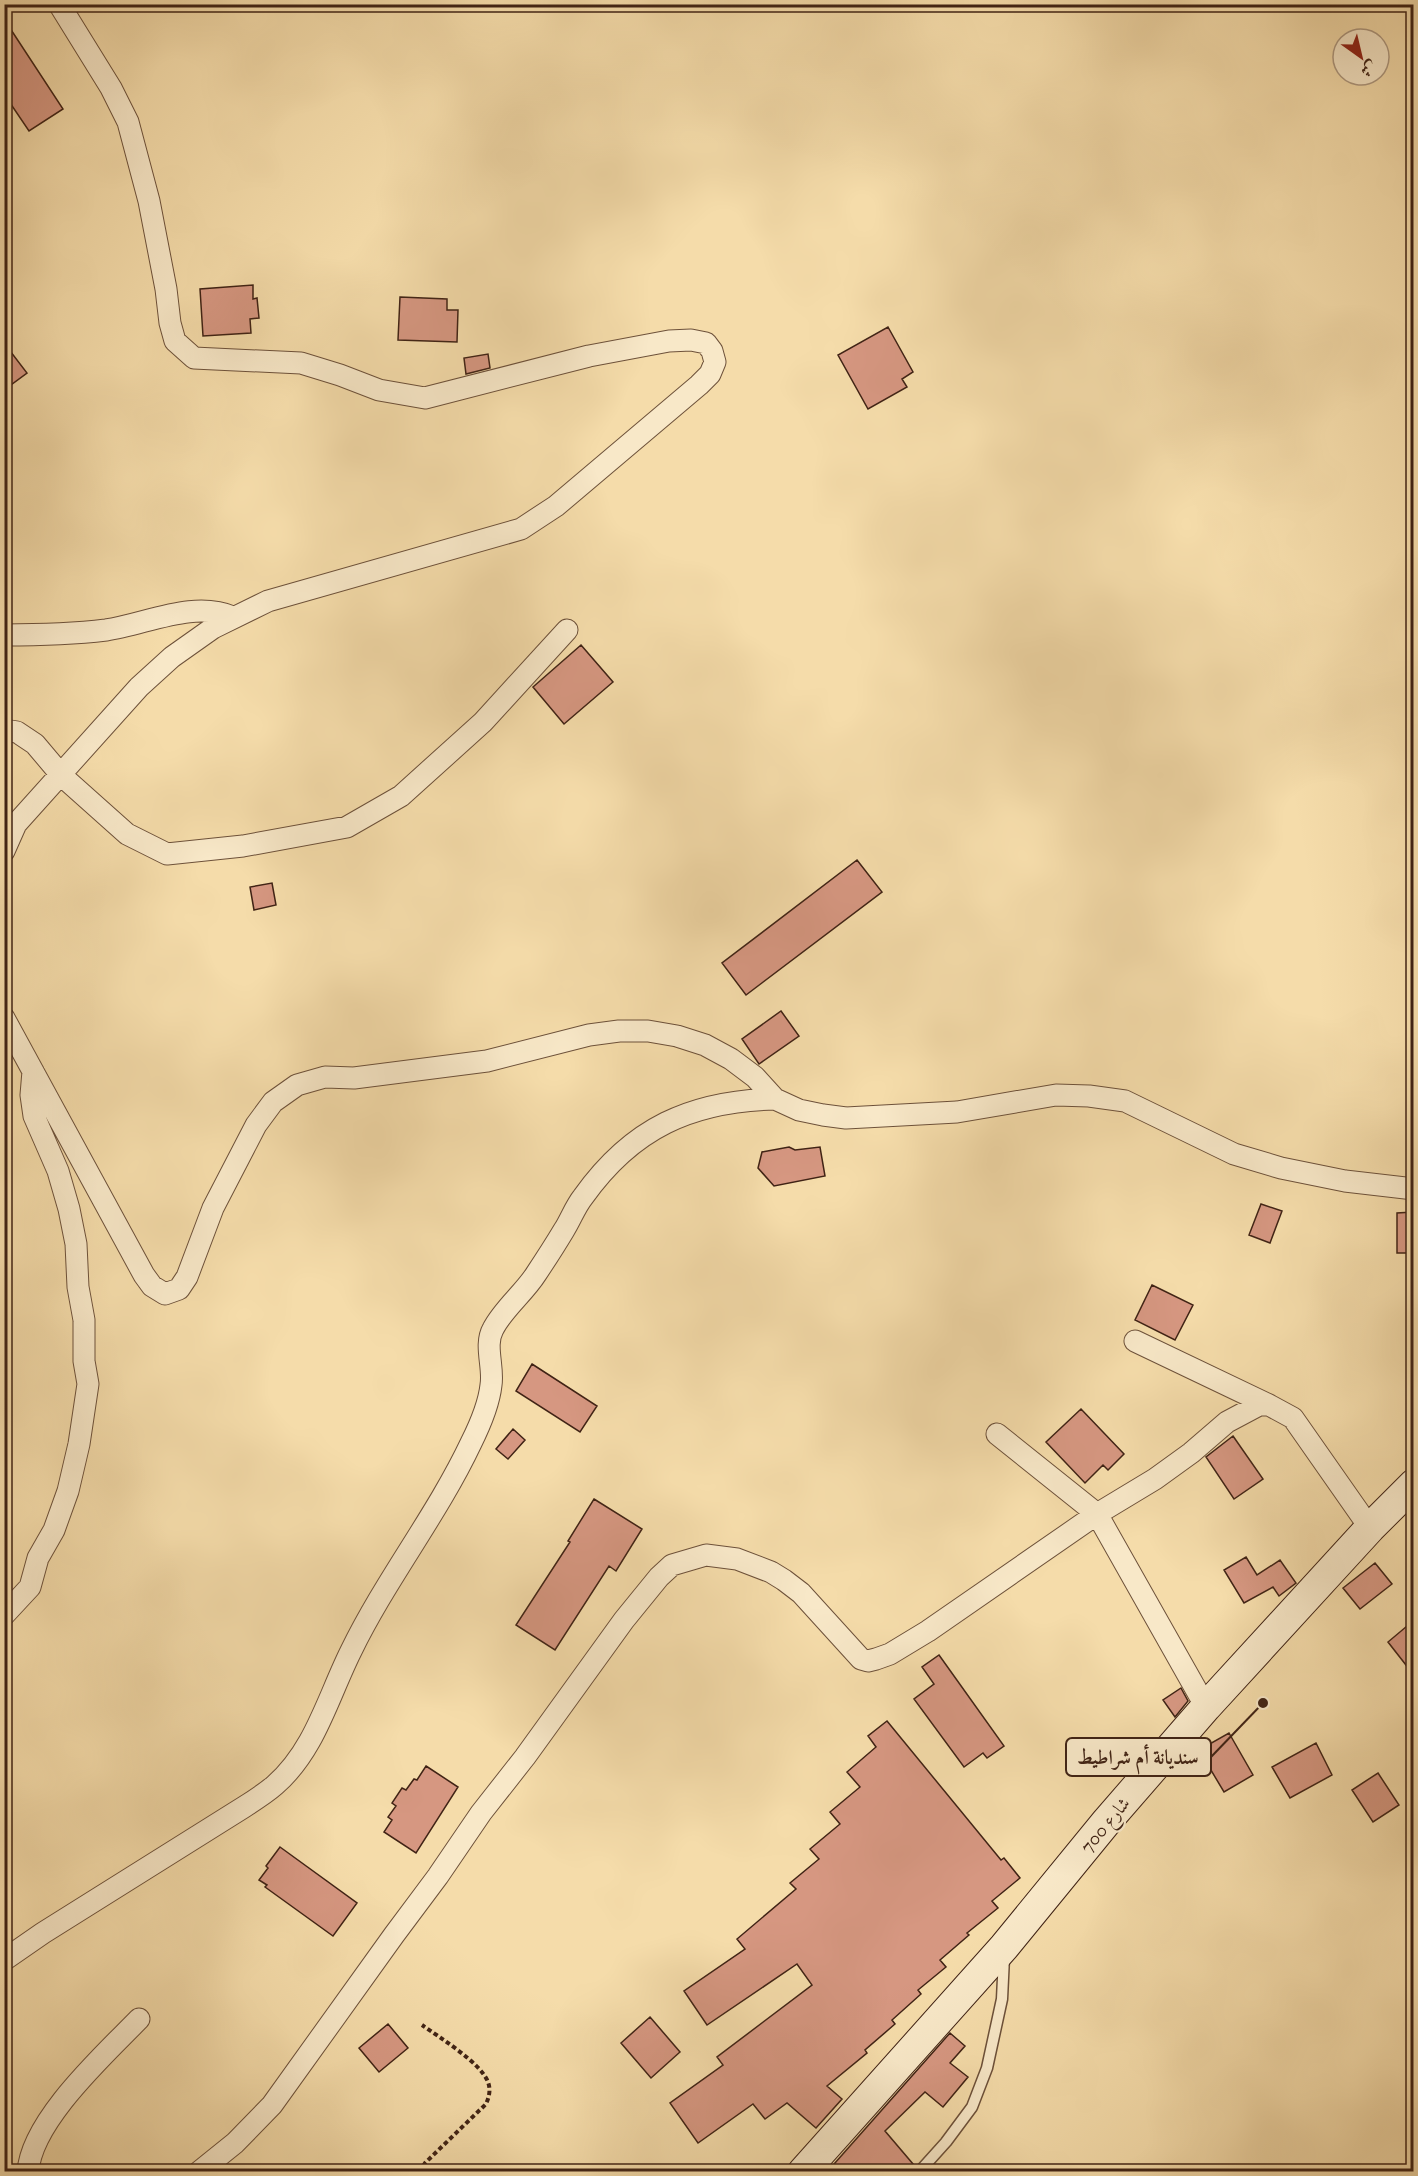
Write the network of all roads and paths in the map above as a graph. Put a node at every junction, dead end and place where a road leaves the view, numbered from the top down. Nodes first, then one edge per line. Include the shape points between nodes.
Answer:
1 (59, 4) edge
2 (233, 617) junction
3 (567, 630) dead end
4 (4, 636) edge
5 (4, 730) edge
6 (62, 776) junction
7 (4, 851) edge
8 (4, 1018) edge
9 (33, 1070) junction
10 (775, 1098) junction
11 (1413, 1189) edge
12 (1135, 1341) dead end
13 (1269, 1405) junction
14 (997, 1434) dead end
15 (1413, 1484) edge
16 (1097, 1515) junction
17 (1370, 1528) junction
18 (4, 1615) edge
19 (1206, 1707) junction
20 (1004, 1947) junction
21 (4, 1960) edge
22 (139, 2019) dead end
23 (422, 2025) dead end
24 (28, 2172) edge
25 (199, 2172) edge
26 (419, 2172) edge
27 (803, 2172) edge
28 (919, 2172) edge

1 - 2 street via 128,122 149,201 170,323 175,340 194,358 302,363 379,390 425,398 589,356 669,341 706,343 712,351 715,362 699,385 556,506 521,529 268,600
2 - 4 street via 221,612 195,611 109,629
2 - 6 street via 172,657 139,687
3 - 6 street via 483,722 401,796 347,827 243,846 167,854 127,834
5 - 6 street via 17,732 35,744
6 - 7 street via 16,824
8 - 9 street
9 - 10 street via 144,1275 165,1294 179,1289 187,1277 213,1208 256,1125 273,1102 297,1085 325,1077 354,1078 487,1061 589,1035 648,1031 677,1036 731,1059
9 - 18 street via 34,1116 58,1171 76,1244 88,1384 79,1444 58,1520 38,1558 30,1587
10 - 11 street via 799,1110 846,1118 957,1112 1056,1095 1101,1097 1125,1101 1234,1154 1281,1168
10 - 21 street via 710,1105 650,1131 623,1150 580,1200 534,1277 492,1330 491,1386 472,1441 351,1650 318,1725 294,1765 275,1785 244,1806
12 - 13 street
13 - 16 street via 1259,1405 1227,1422 1155,1479
13 - 17 street via 1293,1418
14 - 16 street
15 - 17 main road, شارع 700
16 - 19 street
16 - 25 street via 928,1631 890,1654 868,1661 861,1659 801,1593 771,1572 737,1559 706,1555 672,1565 624,1620 272,2105
17 - 19 main road, شارع 700
19 - 20 main road, شارع 700
20 - 27 main road, شارع 700
20 - 28 lane via 1002,1999 987,2068 972,2108
22 - 24 street via 60,2104 32,2148
23 - 26 path via 481,2069 490,2093 486,2104

